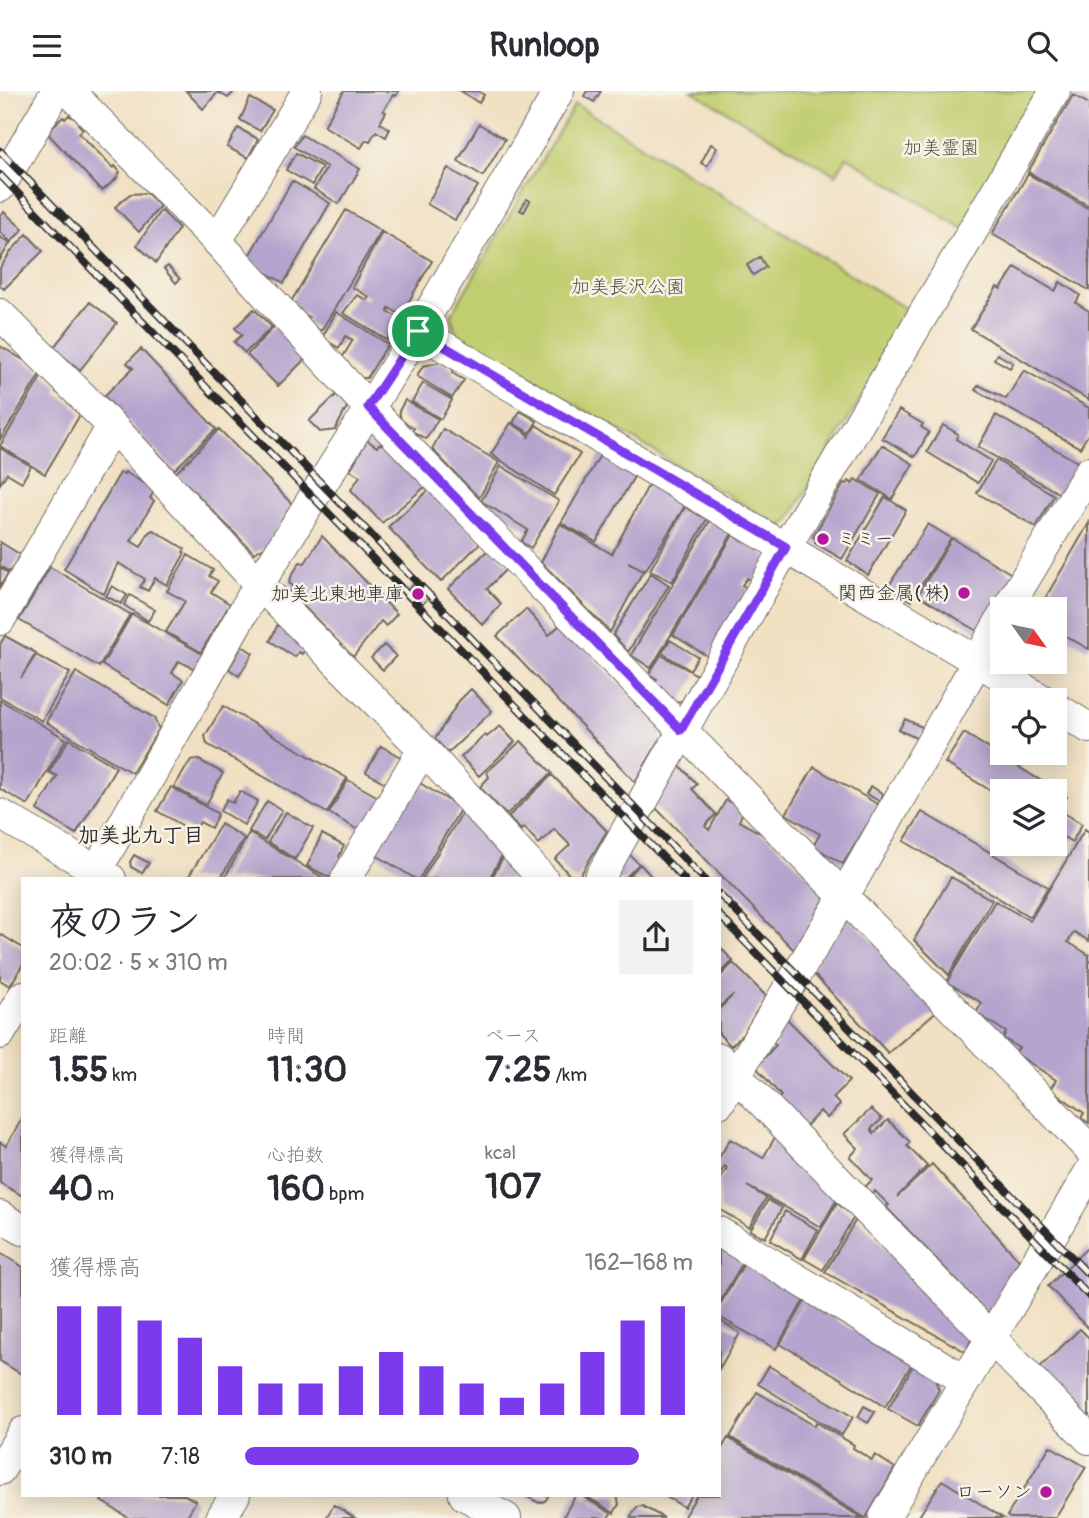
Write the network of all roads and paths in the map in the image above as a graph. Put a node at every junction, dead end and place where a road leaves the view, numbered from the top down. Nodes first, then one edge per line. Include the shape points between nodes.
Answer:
1 (56, 91) edge
2 (69, 91) edge
3 (307, 91) edge
4 (559, 91) edge
5 (1055, 91) edge
6 (0, 187) edge
7 (217, 241) junction
8 (0, 314) edge
9 (418, 331) junction
10 (368, 407) junction
11 (112, 426) junction
12 (1089, 472) edge
13 (786, 547) junction
14 (259, 584) junction
15 (1014, 597) edge
16 (0, 620) edge
17 (990, 637) edge
18 (976, 660) junction
19 (1023, 688) edge
20 (1067, 714) edge
21 (1089, 728) edge
22 (681, 730) junction
23 (423, 749) junction
24 (0, 814) edge
25 (100, 876) edge
26 (347, 877) edge
27 (541, 877) edge
28 (600, 877) edge
29 (844, 896) junction
30 (21, 999) edge
31 (0, 1034) edge
32 (728, 1066) edge
33 (721, 1096) edge
34 (1089, 1149) edge
35 (1089, 1173) edge
36 (0, 1216) edge
37 (21, 1229) edge
38 (721, 1233) edge
39 (991, 1337) junction
40 (965, 1380) junction
41 (21, 1435) edge
42 (1089, 1439) edge
43 (0, 1469) edge
44 (233, 1497) edge
45 (474, 1503) edge
46 (221, 1518) edge
47 (506, 1518) edge
48 (884, 1518) edge

1 - 6 street
2 - 7 street
3 - 7 street
4 - 9 street
5 - 13 street
7 - 10 street
8 - 11 street
9 - 10 street
9 - 13 street
10 - 14 street
10 - 22 street
11 - 14 street
11 - 16 street
12 - 15 street
13 - 18 street
13 - 22 street
14 - 23 street
14 - 25 street
17 - 18 street
18 - 19 street
18 - 29 street
20 - 21 street
22 - 28 street
22 - 29 street
23 - 26 street
23 - 27 street
24 - 25 street
29 - 32 street
29 - 34 street
30 - 31 street
32 - 33 street
32 - 39 street
35 - 39 street
36 - 37 street
38 - 40 street
39 - 40 street
39 - 42 street
40 - 48 street
41 - 43 street
44 - 46 street
45 - 47 street

